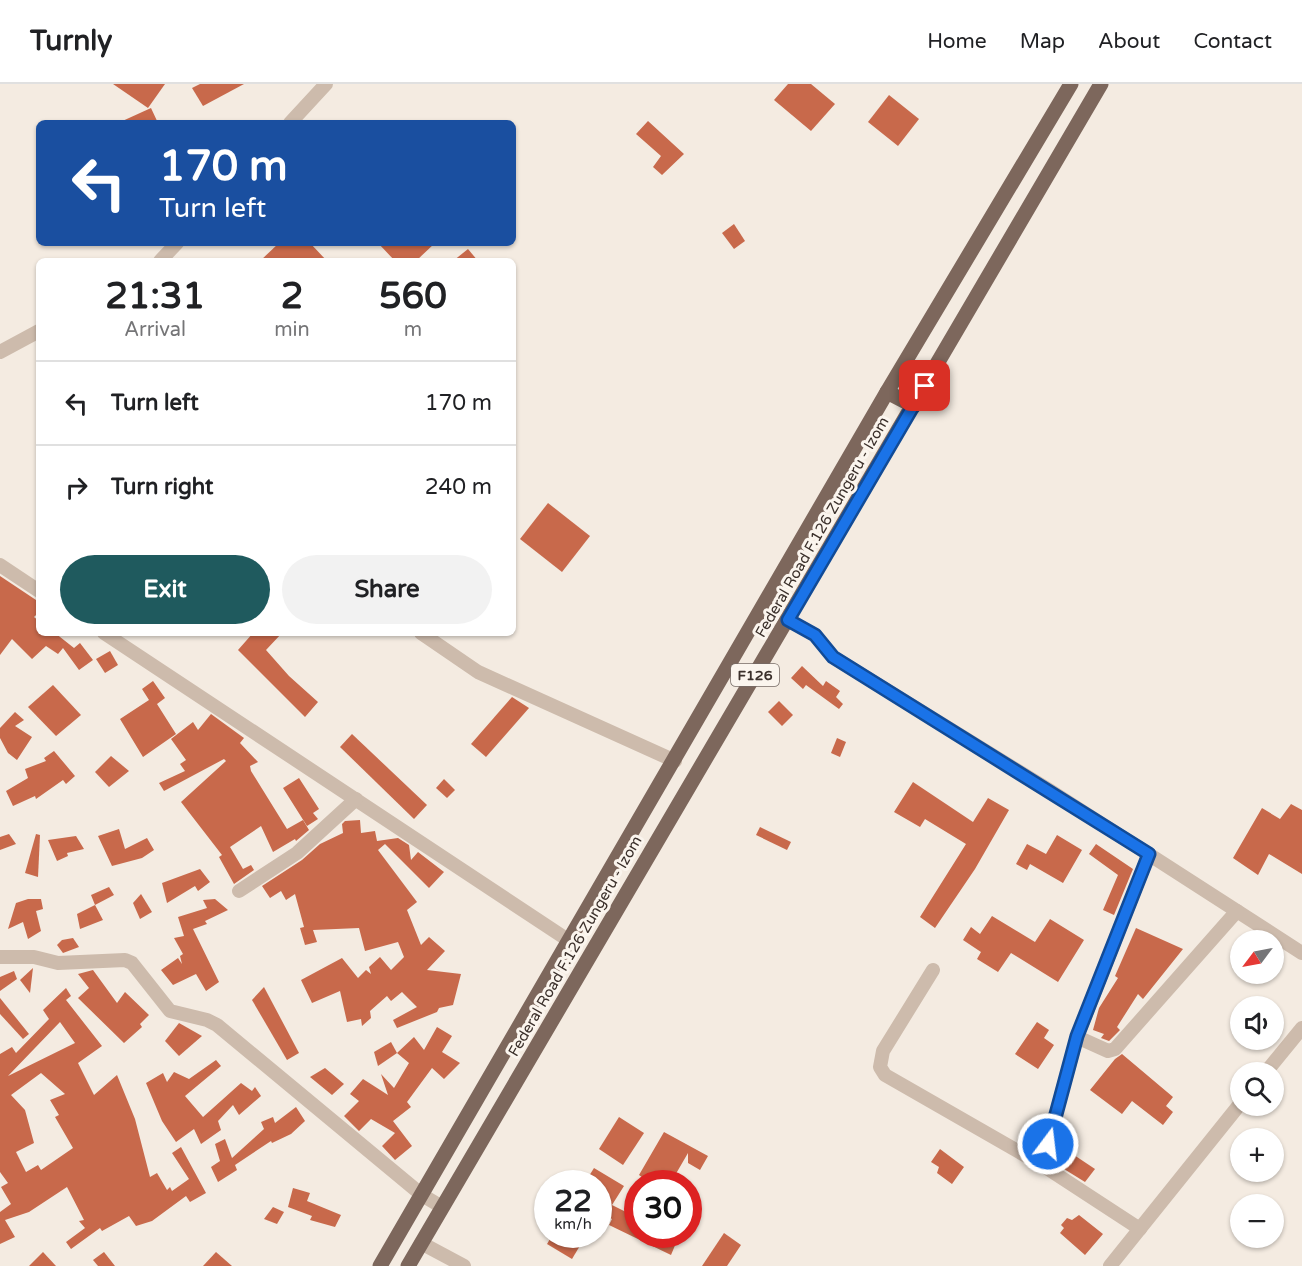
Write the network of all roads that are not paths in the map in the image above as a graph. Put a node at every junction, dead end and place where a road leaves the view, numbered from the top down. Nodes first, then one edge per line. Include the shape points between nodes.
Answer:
1 (326, 84) edge
2 (1071, 84) edge
3 (1101, 84) edge
4 (293, 120) edge
5 (174, 246) edge
6 (163, 258) edge
7 (36, 333) edge
8 (0, 352) edge
9 (887, 392) junction
10 (914, 406) junction
11 (0, 565) edge
12 (36, 589) edge
13 (788, 620) junction
14 (109, 636) edge
15 (425, 636) edge
16 (675, 761) junction
17 (356, 799) junction
18 (1149, 854) junction
19 (238, 891) dead end
20 (1237, 911) junction
21 (568, 940) junction
22 (1302, 953) edge
23 (0, 957) edge
24 (933, 969) dead end
25 (1302, 1028) edge
26 (1077, 1036) junction
27 (1274, 1062) edge
28 (1230, 1116) edge
29 (1042, 1165) junction
30 (422, 1195) junction
31 (442, 1207) junction
32 (1140, 1229) junction
33 (421, 1242) junction
34 (380, 1266) edge
35 (408, 1266) edge
36 (464, 1266) edge
37 (1110, 1266) edge

1 - 4 street
2 - 9 main road, Federal Road F.126 Zungeru - Izom / F126
3 - 10 main road, Federal Road F.126 Zungeru - Izom / F126
5 - 6 street
7 - 8 street
9 - 10 main road
9 - 16 main road, Federal Road F.126 Zungeru - Izom / F126
10 - 13 main road, Federal Road F.126 Zungeru - Izom / F126
11 - 12 street
13 - 18 street via 815,635 833,657
13 - 31 main road, Federal Road F.126 Zungeru - Izom / F126
14 - 17 street
15 - 16 street via 478,672
16 - 21 main road, Federal Road F.126 Zungeru - Izom / F126
17 - 19 street via 297,853
17 - 21 street
18 - 20 street
18 - 26 street
20 - 22 street
20 - 26 street via 1115,1049 1108,1051
21 - 30 main road, Federal Road F.126 Zungeru - Izom / F126
23 - 30 street via 34,957 58,963 132,963 170,1011 216,1025
24 - 29 street via 883,1051 880,1067 885,1075
25 - 27 street
26 - 29 street
28 - 32 street
29 - 32 street
30 - 31 street
30 - 34 main road, Federal Road F.126 Zungeru - Izom / F126
31 - 33 main road, Federal Road F.126 Zungeru - Izom / F126
32 - 37 street
33 - 35 main road, Federal Road F.126 Zungeru - Izom / F126
33 - 36 street

